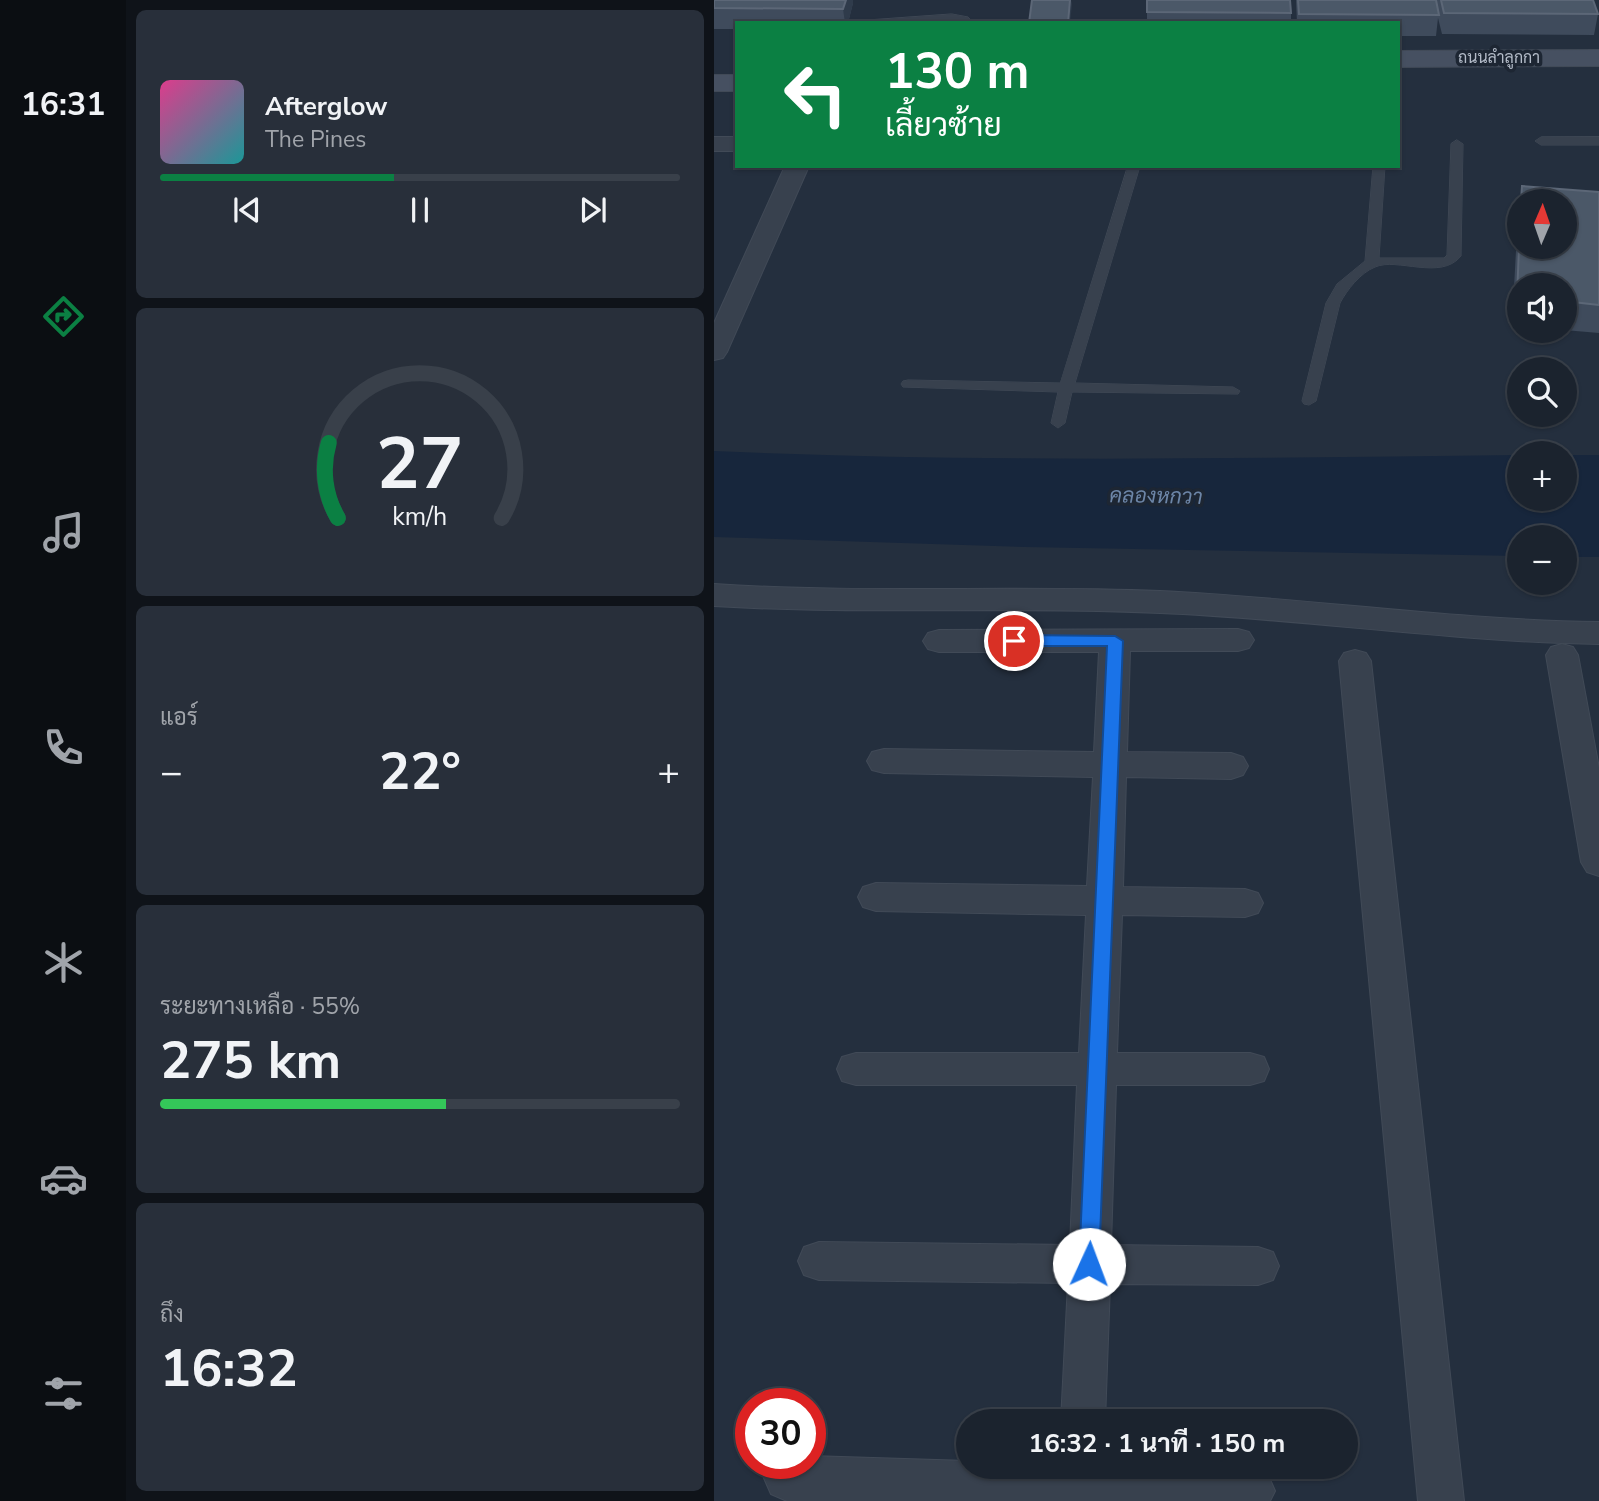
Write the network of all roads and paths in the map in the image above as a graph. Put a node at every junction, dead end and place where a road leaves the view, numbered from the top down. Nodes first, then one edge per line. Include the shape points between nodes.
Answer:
1 (897, 21) edge
2 (966, 21) edge
3 (1599, 58) edge
4 (1400, 59) edge
5 (714, 61) edge
6 (735, 61) edge
7 (1599, 80) edge
8 (1400, 81) edge
9 (714, 83) edge
10 (735, 83) edge
11 (1541, 141) dead end
12 (1599, 141) edge
13 (714, 144) edge
14 (735, 144) edge
15 (1457, 144) dead end
16 (796, 168) edge
17 (1133, 168) edge
18 (1379, 168) edge
19 (1372, 262) junction
20 (714, 352) edge
21 (908, 384) dead end
22 (1066, 388) junction
23 (1233, 391) dead end
24 (1309, 401) dead end
25 (1058, 424) dead end
26 (714, 595) edge
27 (1599, 633) edge
28 (939, 640) dead end
29 (1238, 640) dead end
30 (1115, 641) junction
31 (1562, 655) dead end
32 (1355, 661) dead end
33 (884, 761) dead end
34 (1109, 764) junction
35 (1231, 766) dead end
36 (1599, 862) edge
37 (876, 897) dead end
38 (1105, 902) junction
39 (1245, 903) dead end
40 (856, 1069) dead end
41 (1250, 1069) dead end
42 (1096, 1070) junction
43 (819, 1261) dead end
44 (1089, 1264) junction
45 (1258, 1266) dead end
46 (1083, 1409) edge
47 (826, 1479) edge
48 (1080, 1484) edge
49 (1252, 1491) dead end
50 (1441, 1501) edge

1 - 2 lane via 952,17
3 - 4 main road, ถนนลำลูกกา
5 - 6 main road
7 - 8 main road, ถนนลำลูกกา
9 - 10 main road
11 - 12 lane
13 - 14 street
15 - 19 lane via 1454,256 1438,263
16 - 20 street
17 - 22 lane
18 - 19 lane
19 - 24 lane via 1342,287 1334,303
21 - 22 lane
22 - 23 lane
22 - 25 lane
26 - 27 street via 896,601 1100,600 1479,630
28 - 30 street
29 - 30 street
30 - 34 street
31 - 36 street
32 - 50 street
33 - 34 street
34 - 35 street
34 - 38 street
37 - 38 street
38 - 39 street
38 - 42 street
40 - 42 street
41 - 42 street
42 - 44 street
43 - 44 street
44 - 45 street
44 - 46 street
47 - 48 street
48 - 49 street

